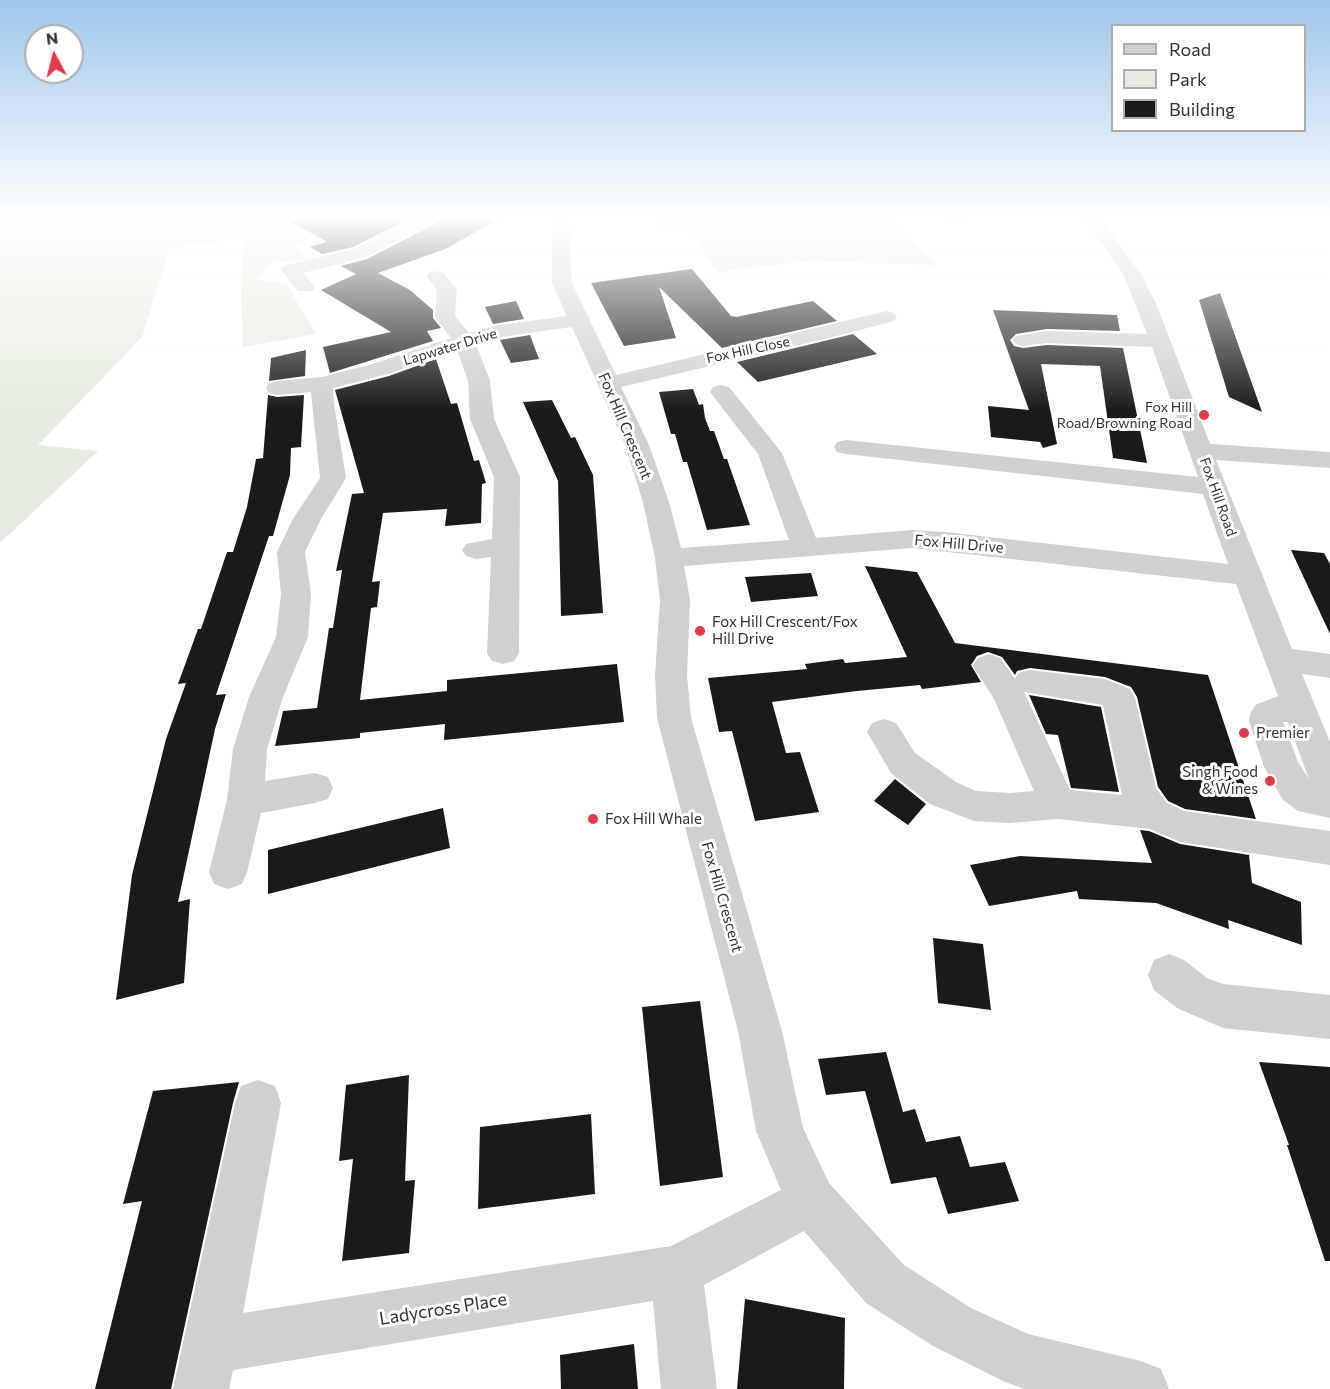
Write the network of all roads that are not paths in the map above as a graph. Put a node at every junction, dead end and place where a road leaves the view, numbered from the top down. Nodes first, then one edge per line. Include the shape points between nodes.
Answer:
1 (300, 282) edge
2 (562, 282) edge
3 (1136, 282) edge
4 (448, 285) dead end
5 (305, 286) dead end
6 (887, 317) dead end
7 (579, 320) junction
8 (464, 340) junction
9 (1023, 340) dead end
10 (1159, 341) junction
11 (608, 383) junction
12 (322, 384) junction
13 (277, 388) dead end
14 (721, 392) dead end
15 (846, 447) dead end
16 (1201, 451) junction
17 (1330, 460) edge
18 (1215, 487) junction
19 (805, 546) junction
20 (505, 547) junction
21 (476, 550) dead end
22 (669, 558) junction
23 (1247, 576) junction
24 (503, 652) dead end
25 (1281, 659) junction
26 (989, 666) dead end
27 (1330, 666) edge
28 (1030, 682) dead end
29 (1298, 709) junction
30 (884, 732) dead end
31 (1330, 786) edge
32 (315, 788) dead end
33 (245, 800) junction
34 (1330, 802) edge
35 (1058, 804) junction
36 (1154, 814) junction
37 (1330, 848) edge
38 (228, 872) dead end
39 (1169, 975) dead end
40 (1330, 1017) edge
41 (258, 1103) dead end
42 (811, 1201) junction
43 (676, 1272) junction
44 (205, 1367) edge
45 (689, 1389) edge
46 (1141, 1389) edge

1 - 5 street
2 - 7 street, Fox Hill Crescent
3 - 10 street, Fox Hill Road
4 - 8 street via 445,317
6 - 11 street, Fox Hill Close
7 - 8 street, Lapwater Drive
7 - 11 street, Fox Hill Crescent
8 - 12 street, Lapwater Drive
8 - 20 street via 479,381 482,419 507,477
9 - 10 street via 1047,337
10 - 16 street, Fox Hill Road
11 - 22 street, Fox Hill Crescent via 637,445
12 - 13 street, Lapwater Drive
12 - 33 street via 333,478 291,552 296,594 292,637 266,697 250,749
14 - 19 street via 770,453
15 - 18 street
16 - 17 street
16 - 18 street, Fox Hill Road
18 - 23 street, Fox Hill Road
19 - 22 street, Fox Hill Drive
19 - 23 street, Fox Hill Drive via 885,540 945,541
20 - 21 street
20 - 24 street
22 - 42 street, Fox Hill Crescent via 675,600 671,676 674,718 760,1031 780,1131
23 - 25 street, Fox Hill Road
25 - 27 street
25 - 29 street, Fox Hill Road
26 - 35 street via 1009,695
28 - 36 street via 1105,691 1118,698 1139,794
29 - 31 street, Fox Hill Road
29 - 34 street via 1278,709 1267,714 1266,721 1282,767 1296,789 1311,800
30 - 35 street via 903,763 943,793 974,806
32 - 33 street
33 - 38 street
35 - 36 street
36 - 37 street via 1180,826
39 - 40 street via 1192,993 1223,1006
41 - 44 street, Ladycross Place
42 - 43 street, Ladycross Place
42 - 46 street, Fox Hill Crescent via 885,1284 952,1327 1023,1361
43 - 44 street, Ladycross Place
43 - 45 street

